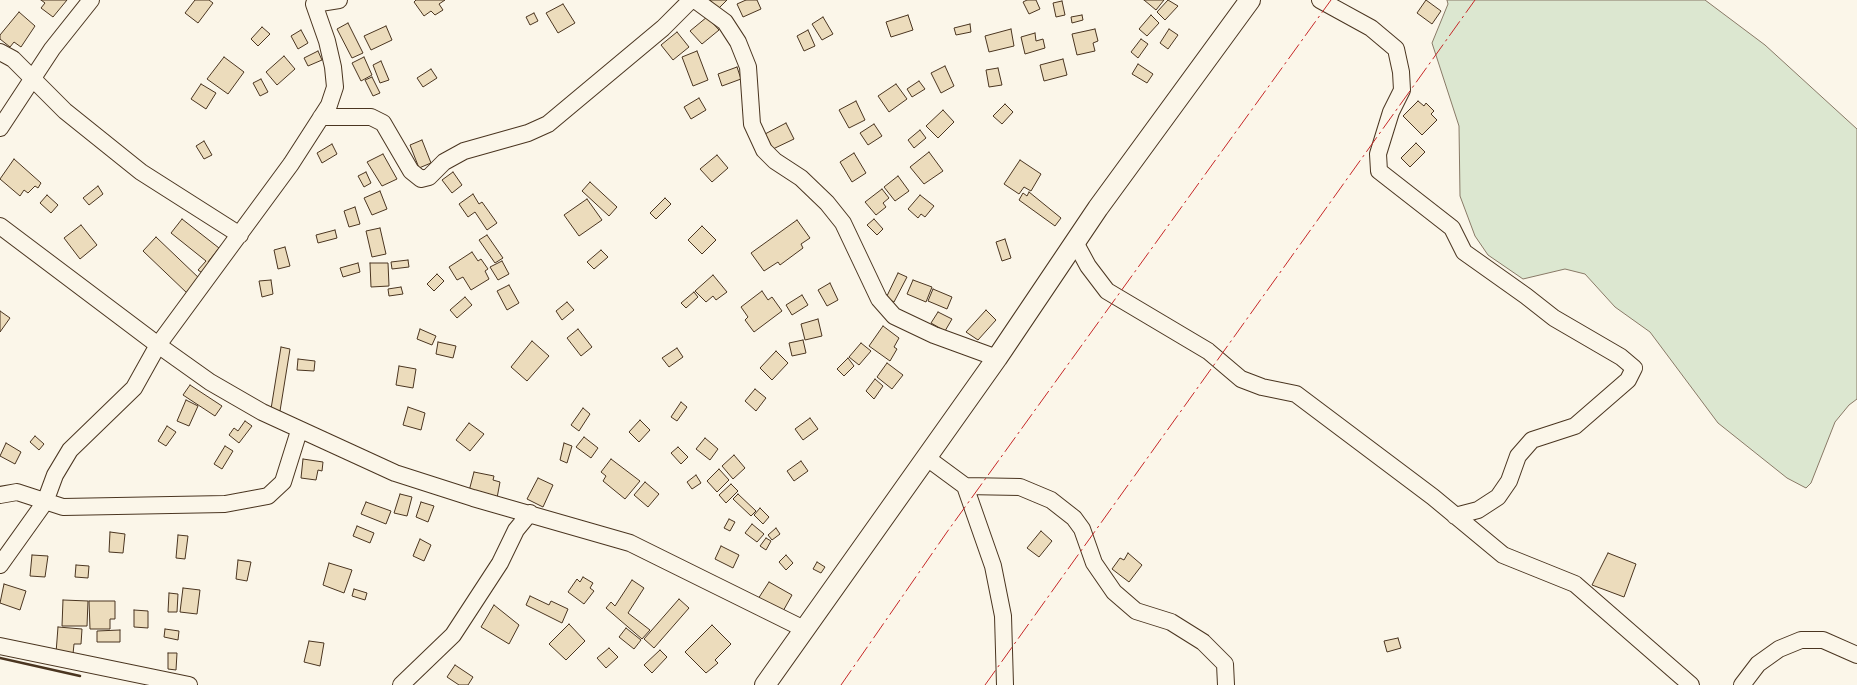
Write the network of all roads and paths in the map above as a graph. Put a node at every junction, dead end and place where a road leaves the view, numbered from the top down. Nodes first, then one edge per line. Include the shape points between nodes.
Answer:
1 (91, 0) edge
2 (339, 0) edge
3 (691, 0) edge
4 (695, 0) edge
5 (1250, 0) edge
6 (1320, 0) edge
7 (311, 2) edge
8 (0, 52) edge
9 (33, 80) junction
10 (321, 117) junction
11 (0, 128) edge
12 (0, 226) edge
13 (240, 236) junction
14 (1075, 242) junction
15 (158, 345) junction
16 (997, 358) junction
17 (299, 431) junction
18 (927, 458) junction
19 (965, 486) junction
20 (0, 495) edge
21 (46, 502) junction
22 (530, 513) junction
23 (1455, 516) junction
24 (0, 565) edge
25 (804, 630) junction
26 (0, 646) edge
27 (1857, 655) edge
28 (189, 685) edge
29 (401, 685) edge
30 (765, 685) edge
31 (1005, 685) edge
32 (1226, 685) edge
33 (1691, 685) edge
34 (1742, 685) edge

1 - 9 street via 52,49
2 - 7 street
3 - 10 street via 663,28 548,124 464,151 444,162 429,177 421,179 411,171 383,123 372,117
4 - 16 street via 725,22 738,42 748,67 752,124 764,150 827,202 843,223 879,299 894,316
5 - 14 main road
6 - 23 street via 1371,28 1396,49 1402,90 1391,112 1378,154 1379,171 1452,228 1464,252 1554,318 1634,368 1628,380 1575,426 1532,440 1518,456 1509,481 1498,497 1478,510
7 - 10 street via 327,41 335,87
8 - 9 street
9 - 11 street
9 - 13 street via 65,111 142,172
10 - 13 street
12 - 15 street
13 - 15 street
14 - 16 main road
14 - 23 street via 1108,292 1208,351 1242,378 1296,394
15 - 17 street via 210,382
15 - 21 street via 134,388 70,450 55,475
16 - 18 main road
17 - 21 street via 283,482 268,496 225,504 174,506 63,507
17 - 22 street via 395,472
18 - 19 street
18 - 25 main road
19 - 31 street via 993,566 1003,616
19 - 32 street via 1020,487 1051,500 1074,518 1082,529 1094,563 1114,592 1136,611 1171,622 1203,642 1225,664
20 - 21 street via 17,492
21 - 24 street
22 - 25 street via 630,543
22 - 29 street via 516,530 500,563 452,635
23 - 33 street via 1503,555 1575,584
25 - 30 main road
26 - 28 street
27 - 34 street via 1823,640 1801,640 1779,649 1758,664

